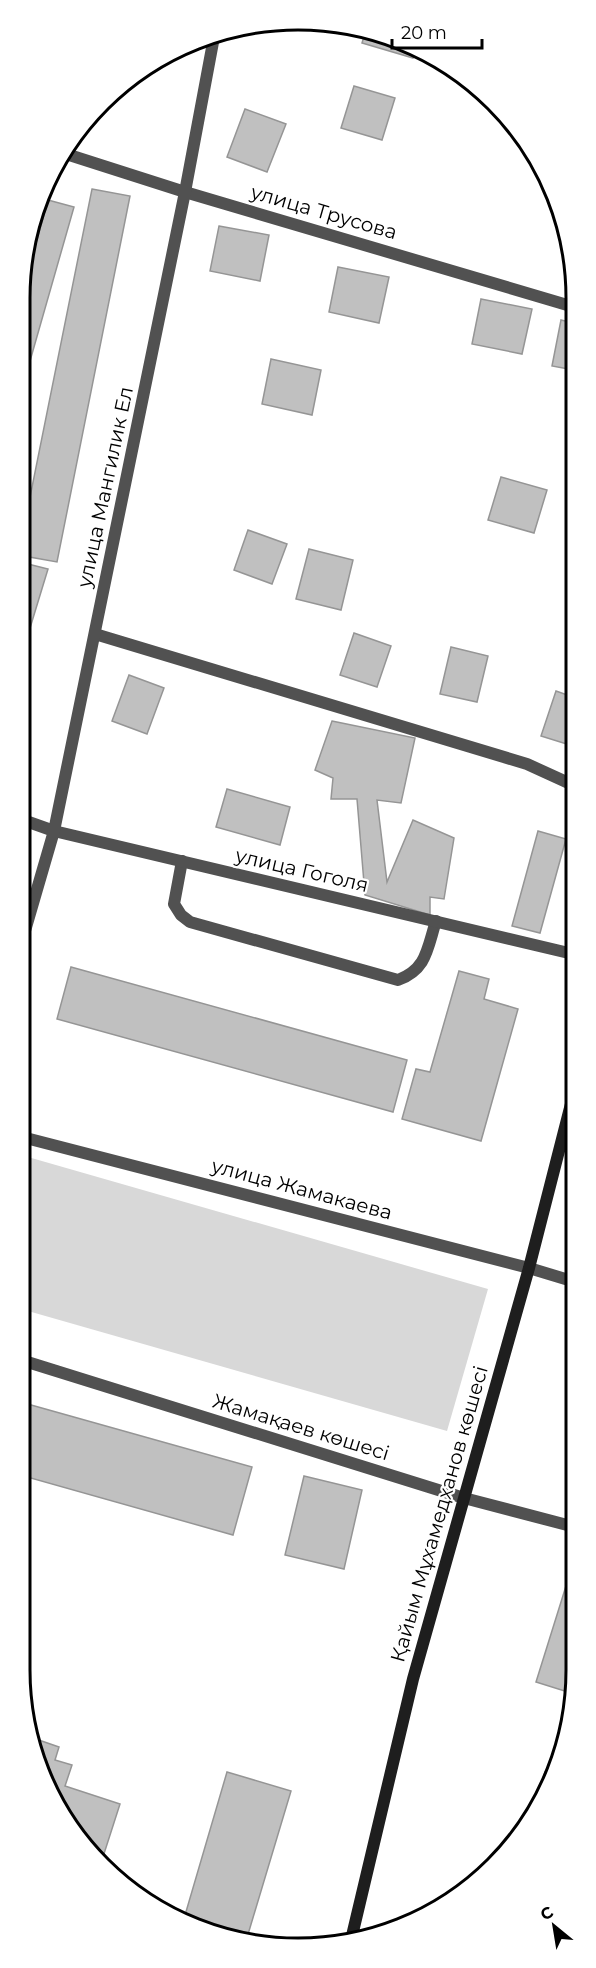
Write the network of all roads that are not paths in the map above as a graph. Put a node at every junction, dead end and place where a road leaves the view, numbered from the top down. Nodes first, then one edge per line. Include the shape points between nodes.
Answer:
1 (213, 44) edge
2 (71, 156) edge
3 (185, 192) junction
4 (566, 304) edge
5 (95, 634) junction
6 (566, 782) edge
7 (30, 822) edge
8 (54, 831) junction
9 (182, 861) junction
10 (30, 914) edge
11 (436, 921) junction
12 (566, 952) edge
13 (566, 1123) edge
14 (30, 1139) edge
15 (529, 1268) junction
16 (566, 1279) edge
17 (30, 1363) edge
18 (464, 1498) junction
19 (566, 1524) edge
20 (353, 1932) edge

1 - 3 street, улица Мангилик Ел
2 - 3 street, улица Трусова
3 - 4 street, улица Трусова
3 - 5 street, улица Мангилик Ел
5 - 6 street via 527,764
5 - 8 street, улица Мангилик Ел
7 - 8 street, улица Гоголя
8 - 9 street, улица Гоголя
8 - 10 street, улица Мангилик Ел
9 - 11 street, улица Гоголя
9 - 11 street via 174,904 190,922 398,980 421,966
11 - 12 street, улица Гоголя
13 - 15 street, Қайым Мұхамедханов көшесі
14 - 15 street, улица Жамакаева
15 - 16 street, улица Жамакаева
15 - 18 street, Қайым Мұхамедханов көшесі
17 - 18 street, Жамақаев көшесі
18 - 19 street, Жамақаев көшесі
18 - 20 street, Қайым Мұхамедханов көшесі via 413,1679

